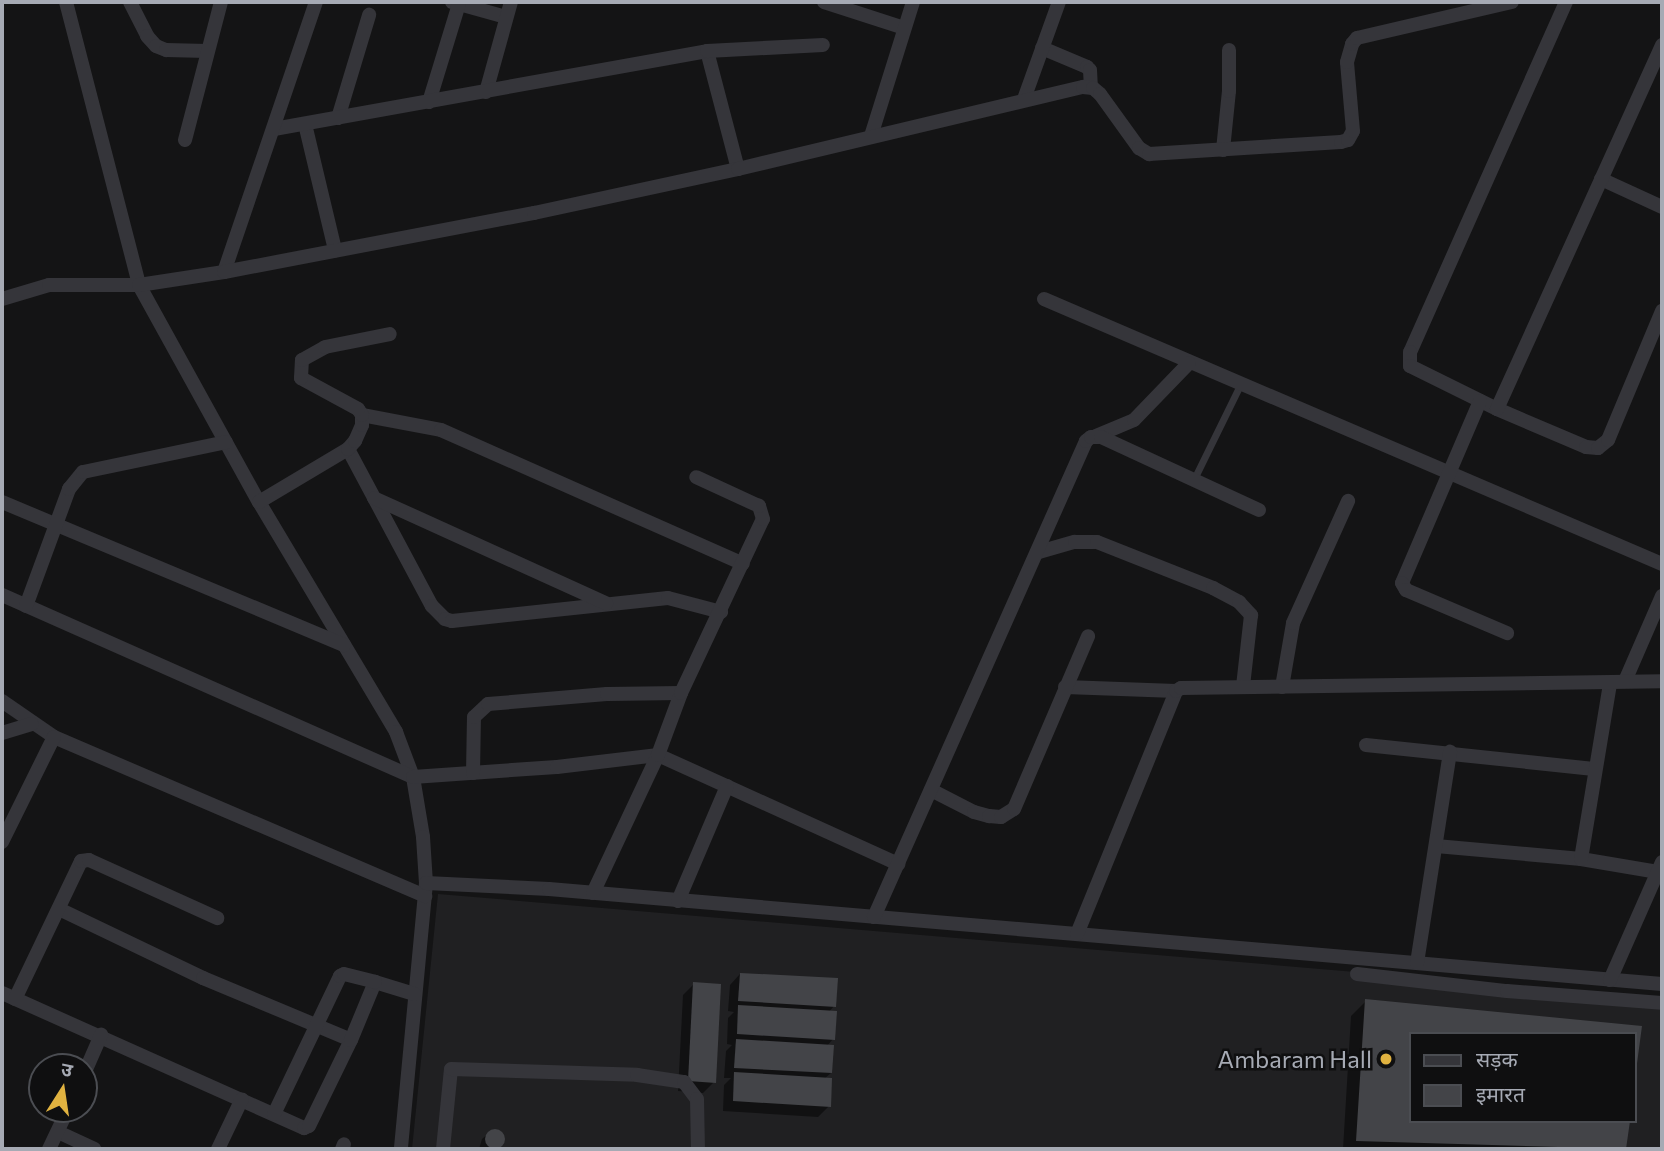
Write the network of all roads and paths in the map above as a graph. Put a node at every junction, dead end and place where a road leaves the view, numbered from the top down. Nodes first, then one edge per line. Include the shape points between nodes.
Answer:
1 (66, 2) edge
2 (130, 2) edge
3 (222, 2) edge
4 (316, 2) edge
5 (511, 2) edge
6 (824, 2) edge
7 (914, 2) edge
8 (1059, 2) edge
9 (1512, 2) edge
10 (1566, 2) edge
11 (456, 3) edge
12 (369, 15) dead end
13 (506, 17) junction
14 (904, 28) junction
15 (823, 44) dead end
16 (1662, 45) edge
17 (1042, 48) junction
18 (1229, 50) dead end
19 (207, 51) junction
20 (707, 51) junction
21 (1091, 87) junction
22 (486, 92) junction
23 (1024, 99) junction
24 (429, 102) junction
25 (338, 118) junction
26 (306, 124) junction
27 (274, 129) junction
28 (871, 136) junction
29 (185, 140) dead end
30 (1223, 150) junction
31 (738, 169) junction
32 (1601, 179) junction
33 (1662, 206) edge
34 (335, 250) junction
35 (225, 272) junction
36 (139, 285) junction
37 (2, 299) edge
38 (1044, 299) dead end
39 (1662, 311) edge
40 (390, 334) dead end
41 (1189, 363) junction
42 (1240, 385) junction
43 (1479, 401) junction
44 (1497, 409) junction
45 (362, 415) junction
46 (1096, 436) junction
47 (226, 442) junction
48 (348, 449) junction
49 (1447, 474) junction
50 (696, 477) dead end
51 (1194, 479) junction
52 (374, 498) junction
53 (1348, 501) dead end
54 (2, 502) edge
55 (259, 502) junction
56 (1259, 510) dead end
57 (57, 525) junction
58 (1039, 552) junction
59 (743, 564) junction
60 (1662, 564) edge
61 (2, 595) edge
62 (1662, 596) edge
63 (607, 604) junction
64 (26, 606) junction
65 (720, 612) junction
66 (1507, 633) dead end
67 (1088, 636) dead end
68 (344, 645) junction
69 (1662, 681) edge
70 (1617, 682) junction
71 (1243, 686) junction
72 (1065, 687) junction
73 (1282, 687) junction
74 (1176, 691) junction
75 (681, 693) junction
76 (2, 701) edge
77 (32, 724) junction
78 (2, 733) edge
79 (54, 737) junction
80 (1366, 745) dead end
81 (1450, 752) junction
82 (658, 755) junction
83 (1594, 769) junction
84 (473, 773) junction
85 (413, 777) junction
86 (727, 786) junction
87 (932, 790) junction
88 (2, 842) edge
89 (1436, 846) junction
90 (1581, 859) junction
91 (898, 864) junction
92 (1660, 867) edge
93 (425, 890) junction
94 (593, 893) junction
95 (678, 901) junction
96 (59, 909) junction
97 (874, 917) junction
98 (217, 918) dead end
99 (1077, 934) junction
100 (1416, 963) junction
101 (1357, 974) dead end
102 (1610, 980) junction
103 (375, 982) junction
104 (1662, 984) edge
105 (414, 994) junction
106 (8, 996) edge
107 (1662, 1003) edge
108 (318, 1025) junction
109 (101, 1035) junction
110 (351, 1040) junction
111 (93, 1053) edge
112 (242, 1099) junction
113 (274, 1114) junction
114 (62, 1123) edge
115 (58, 1132) junction
116 (49, 1149) edge
117 (93, 1149) edge
118 (218, 1149) edge
119 (401, 1149) edge
120 (443, 1149) edge
121 (698, 1149) edge

1 - 36 street
2 - 19 street via 156,46
3 - 19 street
4 - 27 street
5 - 13 street
6 - 14 street
7 - 14 street
8 - 17 street
9 - 30 street via 1357,38 1347,62 1353,131 1348,140
10 - 43 street via 1409,358 1413,370
11 - 13 street
11 - 24 street
12 - 25 street
13 - 22 street
14 - 28 street
15 - 20 street
16 - 32 street
17 - 21 street via 1087,67
17 - 23 street
18 - 30 street
19 - 29 street
20 - 22 street
20 - 31 street
21 - 23 street
21 - 30 street via 1139,148 1149,154
22 - 24 street
23 - 28 street
24 - 25 street
25 - 26 street
26 - 27 street
26 - 34 street
27 - 35 street
28 - 31 street
31 - 34 street
32 - 33 street
32 - 44 street
34 - 35 street
35 - 36 street
36 - 37 street via 49,285
36 - 47 street
38 - 41 street
39 - 44 street via 1598,449
40 - 45 street via 316,350 300,365 304,381 348,402
41 - 42 street
41 - 46 street via 1134,420
42 - 49 street
42 - 51 lane
43 - 44 street
43 - 49 street
45 - 48 street via 360,433
45 - 59 street via 441,430
46 - 51 street
46 - 58 street via 1083,446
47 - 55 street
47 - 57 street via 83,472 69,489
48 - 52 street
48 - 55 street
49 - 60 street
49 - 66 street via 1403,586
50 - 59 street via 762,508 763,519
51 - 56 street
52 - 63 street
52 - 63 street via 432,606 445,619
53 - 73 street via 1293,623
54 - 57 street
55 - 68 street
57 - 64 street
57 - 68 street
58 - 71 street via 1075,541 1097,542 1239,602 1251,615
58 - 87 street
59 - 65 street
61 - 64 street
62 - 70 street
63 - 65 street via 675,598
64 - 85 street
65 - 75 street
67 - 72 street
68 - 85 street via 396,732
69 - 70 street
70 - 73 street
70 - 83 street
71 - 73 street
71 - 74 street via 1189,686
72 - 74 street
72 - 87 street via 1008,814 974,812
74 - 99 street
75 - 82 street
75 - 84 street via 607,694 488,705 474,717
76 - 77 street
77 - 78 street
77 - 79 street
79 - 88 street
79 - 93 street
80 - 81 street
81 - 83 street
81 - 89 street
82 - 84 street
82 - 86 street
82 - 94 street
83 - 90 street
84 - 85 street
85 - 93 street via 423,836
86 - 91 street
86 - 95 street
87 - 91 street
89 - 90 street
89 - 100 street
90 - 92 street
91 - 97 street
92 - 102 street
93 - 94 street
93 - 105 street
94 - 95 street
95 - 97 street
96 - 98 street via 78,864 85,860
96 - 106 street
96 - 108 street via 203,978
97 - 99 street
99 - 100 street
100 - 102 street
101 - 107 street
102 - 104 street
103 - 105 street
103 - 108 street via 340,976
103 - 110 street
105 - 119 street
106 - 109 street
108 - 110 street
108 - 113 street
109 - 111 street
109 - 112 street
110 - 113 street via 309,1126 301,1127
112 - 113 street
112 - 118 street
114 - 115 street
115 - 116 street
115 - 117 street
120 - 121 street via 451,1069 637,1075 684,1082 697,1099

